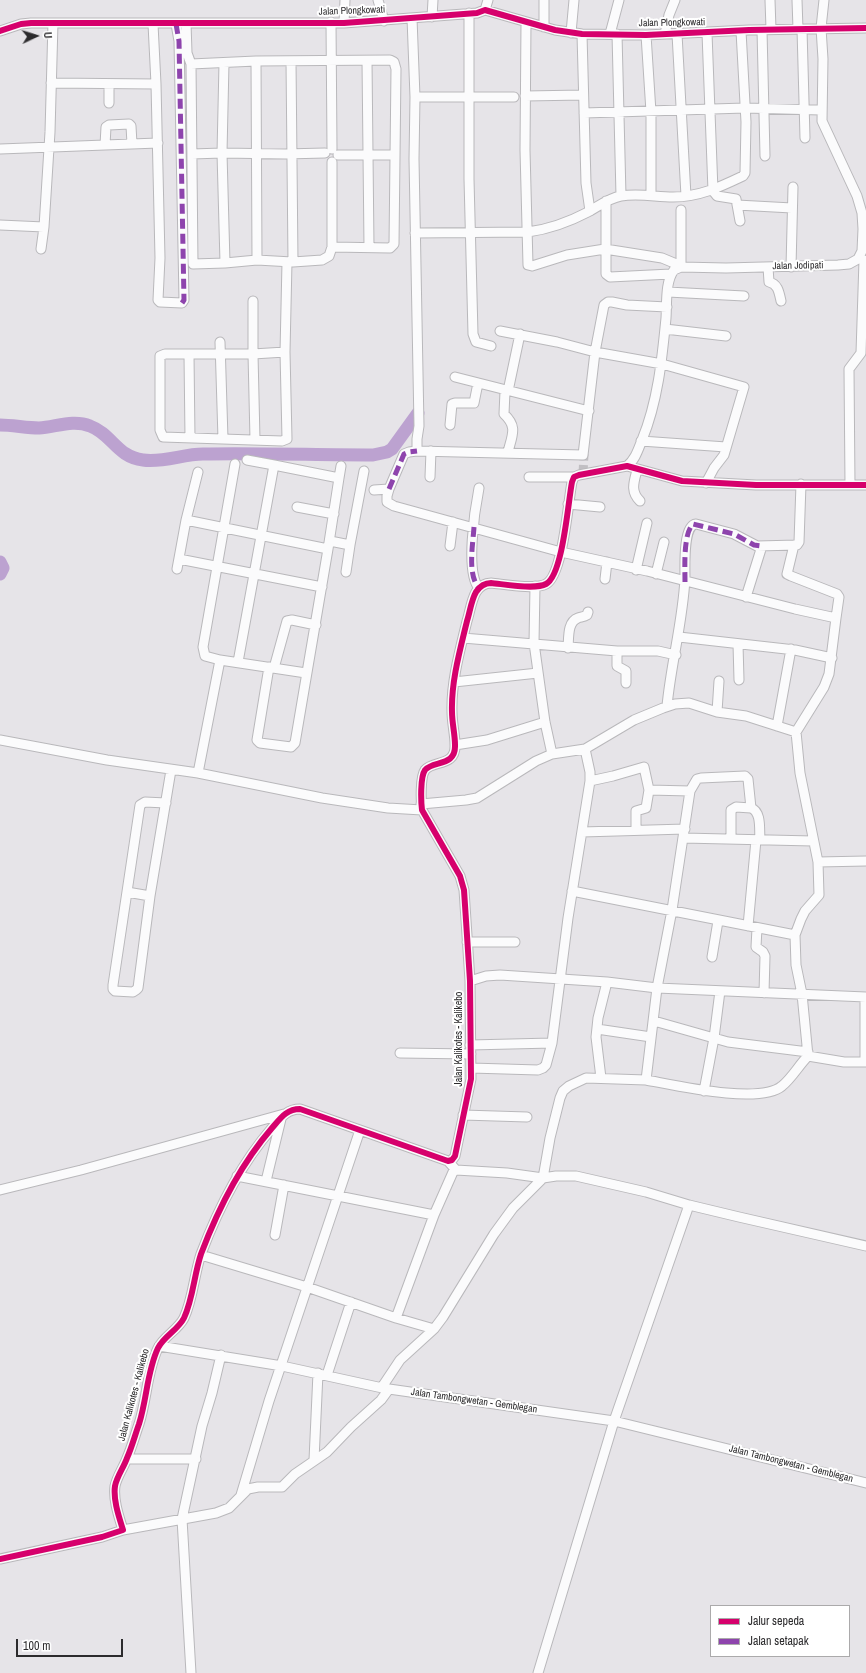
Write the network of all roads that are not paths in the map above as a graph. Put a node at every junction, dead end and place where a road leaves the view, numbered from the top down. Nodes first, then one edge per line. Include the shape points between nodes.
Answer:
1 (345, 0) edge
2 (378, 0) edge
3 (433, 0) edge
4 (488, 0) edge
5 (544, 0) edge
6 (574, 0) edge
7 (619, 0) edge
8 (674, 0) edge
9 (770, 0) edge
10 (797, 0) edge
11 (824, 0) edge
12 (485, 10) junction
13 (469, 13) junction
14 (432, 17) junction
15 (412, 18) junction
16 (384, 21) junction
17 (331, 22) junction
18 (526, 22) junction
19 (53, 23) junction
20 (344, 23) junction
21 (153, 24) junction
22 (176, 24) junction
23 (186, 24) junction
24 (544, 27) junction
25 (821, 28) junction
26 (866, 28) edge
27 (800, 29) junction
28 (766, 30) junction
29 (0, 31) edge
30 (742, 31) junction
31 (571, 33) junction
32 (707, 33) junction
33 (582, 34) junction
34 (613, 34) junction
35 (665, 34) junction
36 (677, 34) junction
37 (646, 35) junction
38 (256, 61) junction
39 (291, 61) junction
40 (367, 61) junction
41 (330, 62) junction
42 (224, 63) junction
43 (191, 64) junction
44 (51, 83) junction
45 (109, 84) junction
46 (156, 84) junction
47 (583, 95) junction
48 (525, 96) junction
49 (415, 97) junction
50 (470, 97) junction
51 (514, 97) dead end
52 (109, 104) dead end
53 (745, 108) junction
54 (764, 108) junction
55 (804, 109) junction
56 (710, 110) junction
57 (821, 110) junction
58 (681, 111) junction
59 (651, 112) junction
60 (584, 113) junction
61 (620, 113) junction
62 (805, 138) dead end
63 (158, 143) junction
64 (132, 144) junction
65 (105, 145) junction
66 (49, 148) junction
67 (0, 149) edge
68 (256, 152) junction
69 (222, 153) junction
70 (192, 154) junction
71 (289, 155) junction
72 (330, 155) junction
73 (394, 155) junction
74 (367, 156) junction
75 (765, 156) dead end
76 (793, 187) dead end
77 (713, 192) junction
78 (651, 195) junction
79 (621, 196) junction
80 (686, 196) junction
81 (606, 201) junction
82 (737, 205) junction
83 (792, 208) junction
84 (681, 210) dead end
85 (590, 211) junction
86 (740, 221) dead end
87 (0, 225) edge
88 (44, 227) junction
89 (470, 232) junction
90 (528, 232) junction
91 (415, 233) junction
92 (332, 247) junction
93 (369, 247) junction
94 (41, 249) dead end
95 (605, 249) junction
96 (863, 259) edge
97 (257, 260) junction
98 (225, 263) junction
99 (289, 264) junction
100 (768, 266) junction
101 (791, 267) junction
102 (677, 270) junction
103 (668, 292) junction
104 (744, 296) dead end
105 (253, 301) dead end
106 (781, 301) dead end
107 (667, 307) junction
108 (665, 329) junction
109 (500, 331) dead end
110 (520, 334) junction
111 (726, 336) dead end
112 (220, 342) dead end
113 (491, 346) dead end
114 (285, 352) junction
115 (595, 352) junction
116 (253, 354) junction
117 (189, 355) junction
118 (221, 355) junction
119 (662, 364) junction
120 (455, 377) dead end
121 (478, 383) junction
122 (506, 391) junction
123 (589, 411) junction
124 (450, 425) dead end
125 (190, 438) junction
126 (223, 439) junction
127 (254, 440) junction
128 (641, 441) junction
129 (726, 448) junction
130 (417, 450) junction
131 (430, 451) junction
132 (508, 452) junction
133 (247, 460) dead end
134 (235, 464) dead end
135 (274, 464) junction
136 (341, 466) dead end
137 (627, 466) junction
138 (364, 470) dead end
139 (637, 470) junction
140 (198, 472) dead end
141 (430, 477) dead end
142 (529, 477) dead end
143 (574, 477) junction
144 (339, 478) junction
145 (706, 483) junction
146 (801, 484) junction
147 (850, 485) junction
148 (866, 485) edge
149 (479, 488) dead end
150 (389, 489) junction
151 (374, 490) dead end
152 (640, 501) dead end
153 (568, 504) junction
154 (297, 507) dead end
155 (600, 507) dead end
156 (334, 514) junction
157 (186, 520) junction
158 (453, 522) junction
159 (647, 523) dead end
160 (474, 527) junction
161 (223, 528) junction
162 (262, 535) junction
163 (664, 542) dead end
164 (329, 545) junction
165 (350, 545) junction
166 (794, 545) junction
167 (450, 546) dead end
168 (762, 546) junction
169 (561, 552) junction
170 (179, 559) junction
171 (607, 562) junction
172 (217, 567) junction
173 (177, 569) dead end
174 (636, 570) junction
175 (346, 572) dead end
176 (656, 574) junction
177 (255, 575) junction
178 (604, 580) dead end
179 (684, 582) junction
180 (534, 586) junction
181 (322, 587) junction
182 (479, 588) junction
183 (746, 597) junction
184 (588, 612) dead end
185 (836, 618) junction
186 (316, 625) junction
187 (679, 636) junction
188 (463, 638) junction
189 (534, 643) junction
190 (738, 644) junction
191 (568, 648) junction
192 (792, 649) junction
193 (617, 651) junction
194 (676, 655) junction
195 (832, 658) junction
196 (220, 660) junction
197 (238, 662) junction
198 (272, 668) junction
199 (306, 673) junction
200 (538, 673) junction
201 (739, 680) dead end
202 (719, 681) dead end
203 (454, 682) junction
204 (626, 683) dead end
205 (668, 706) junction
206 (716, 712) junction
207 (545, 722) junction
208 (777, 726) junction
209 (796, 732) junction
210 (0, 740) edge
211 (455, 745) junction
212 (585, 749) junction
213 (552, 754) junction
214 (171, 770) junction
215 (198, 773) junction
216 (590, 781) junction
217 (649, 790) junction
218 (690, 791) junction
219 (166, 803) junction
220 (421, 807) junction
221 (751, 808) junction
222 (685, 829) junction
223 (636, 830) junction
224 (582, 832) junction
225 (684, 838) junction
226 (732, 839) junction
227 (758, 840) junction
228 (813, 841) junction
229 (866, 861) edge
230 (818, 862) junction
231 (572, 891) junction
232 (127, 892) junction
233 (150, 896) junction
234 (672, 910) junction
235 (718, 921) junction
236 (748, 926) junction
237 (757, 928) junction
238 (795, 935) junction
239 (467, 942) junction
240 (515, 942) dead end
241 (712, 957) dead end
242 (560, 979) junction
243 (470, 981) junction
244 (607, 982) junction
245 (657, 988) junction
246 (720, 991) junction
247 (764, 992) junction
248 (802, 994) junction
249 (866, 997) edge
250 (654, 1021) junction
251 (597, 1029) junction
252 (651, 1036) junction
253 (714, 1038) junction
254 (552, 1043) junction
255 (470, 1045) junction
256 (400, 1053) dead end
257 (471, 1054) junction
258 (808, 1054) junction
259 (866, 1062) edge
260 (471, 1068) junction
261 (601, 1078) junction
262 (646, 1080) junction
263 (704, 1091) junction
264 (283, 1116) junction
265 (463, 1116) junction
266 (527, 1117) dead end
267 (360, 1130) junction
268 (448, 1161) junction
269 (456, 1170) junction
270 (238, 1176) junction
271 (543, 1178) junction
272 (266, 1181) junction
273 (284, 1185) junction
274 (0, 1190) edge
275 (338, 1195) junction
276 (689, 1205) junction
277 (434, 1215) junction
278 (275, 1235) dead end
279 (866, 1246) edge
280 (201, 1255) junction
281 (307, 1287) junction
282 (351, 1302) junction
283 (396, 1318) junction
284 (434, 1329) junction
285 (159, 1346) junction
286 (221, 1355) junction
287 (282, 1366) junction
288 (322, 1374) junction
289 (385, 1388) junction
290 (614, 1421) junction
291 (127, 1459) junction
292 (196, 1459) junction
293 (314, 1460) junction
294 (866, 1483) edge
295 (241, 1495) junction
296 (182, 1519) junction
297 (123, 1530) junction
298 (0, 1559) edge
299 (191, 1673) edge
300 (538, 1673) edge

1 - 20 street
2 - 16 street
3 - 14 street
4 - 12 street
5 - 24 street
6 - 31 street
7 - 34 street
8 - 35 street
9 - 28 street
10 - 27 street
11 - 25 street
12 - 13 street, Jalan Plongkowati
12 - 18 street, Jalan Plongkowati
13 - 14 street, Jalan Plongkowati
13 - 50 street
14 - 15 street, Jalan Plongkowati
15 - 16 street, Jalan Plongkowati
15 - 49 street
16 - 20 street, Jalan Plongkowati
17 - 20 street, Jalan Plongkowati
17 - 23 street, Jalan Plongkowati
17 - 41 street
18 - 24 street, Jalan Plongkowati
18 - 48 street
19 - 21 street, Jalan Plongkowati
19 - 29 street, Jalan Plongkowati via 22,24
19 - 44 street
21 - 22 street, Jalan Plongkowati
21 - 46 street
22 - 23 street, Jalan Plongkowati
22 - 63 street via 179,42 184,300 182,303 158,300
23 - 43 street via 186,53
24 - 31 street, Jalan Plongkowati
25 - 26 street, Jalan Plongkowati
25 - 27 street, Jalan Plongkowati
25 - 57 street
27 - 28 street, Jalan Plongkowati
27 - 55 street
28 - 30 street, Jalan Plongkowati
28 - 54 street
30 - 32 street, Jalan Plongkowati
30 - 53 street
31 - 33 street, Jalan Plongkowati
32 - 36 street, Jalan Plongkowati
32 - 56 street
33 - 34 street, Jalan Plongkowati
33 - 47 street
34 - 37 street, Jalan Plongkowati
34 - 61 street
35 - 36 street, Jalan Plongkowati
35 - 37 street, Jalan Plongkowati
36 - 58 street
37 - 59 street
38 - 39 street
38 - 42 street
38 - 68 street
39 - 41 street
39 - 71 street
40 - 41 street
40 - 73 street via 394,62
40 - 74 street
41 - 72 street
42 - 43 street
42 - 69 street
43 - 70 street
44 - 45 street
44 - 66 street
45 - 46 street
45 - 52 street
46 - 63 street
47 - 48 street
47 - 60 street
48 - 90 street via 525,188
49 - 50 street
49 - 91 street
50 - 51 street
50 - 89 street
53 - 54 street
53 - 56 street
53 - 77 street via 744,174
54 - 55 street
54 - 75 street
55 - 57 street
55 - 62 street
56 - 58 street
56 - 77 street
57 - 96 street via 825,131 857,196 862,213
58 - 59 street
58 - 80 street
59 - 61 street
59 - 78 street
60 - 61 street
60 - 85 street via 586,183
61 - 79 street
63 - 64 street
64 - 65 street
64 - 65 street via 129,124 106,127
65 - 66 street
66 - 67 street
66 - 88 street
68 - 69 street
68 - 71 street
68 - 97 street
69 - 70 street
69 - 98 street
70 - 98 street via 193,264
71 - 72 street
71 - 99 street
72 - 74 street
72 - 92 street
73 - 74 street
73 - 93 street via 394,244 390,248
74 - 93 street
76 - 83 street
77 - 80 street
77 - 82 street via 717,196 736,199
78 - 79 street
78 - 80 street
79 - 81 street
81 - 85 street
81 - 95 street
82 - 83 street
82 - 86 street
83 - 101 street
84 - 102 street
85 - 90 street via 555,227
87 - 88 street
88 - 94 street
89 - 90 street
89 - 91 street
89 - 113 street via 473,334 478,343
90 - 95 street via 527,263 530,266 567,255
91 - 130 street via 419,426
92 - 93 street
92 - 99 street via 329,256 322,260
95 - 102 street via 662,258 674,263
95 - 102 street, Jalan Jodipati via 606,274 610,277
96 - 101 street, Jalan Jodipati via 849,264
96 - 147 street via 861,353 849,369
97 - 98 street
97 - 99 street
99 - 114 street
100 - 101 street, Jalan Jodipati
100 - 102 street, Jalan Jodipati
100 - 106 street via 768,280 778,288
102 - 103 street
103 - 104 street
103 - 107 street
105 - 116 street
107 - 108 street
107 - 115 street via 606,303
108 - 111 street
108 - 119 street
109 - 110 street
110 - 115 street
110 - 122 street
112 - 118 street
114 - 116 street
114 - 127 street via 287,439
115 - 119 street
115 - 123 street
116 - 118 street
116 - 127 street
117 - 118 street
117 - 125 street
117 - 125 street via 165,354 159,357 160,432 163,437
118 - 126 street
119 - 128 street via 654,403
119 - 129 street via 744,387
120 - 121 street
121 - 122 street
121 - 124 street via 474,402 452,404
122 - 123 street
122 - 132 street via 504,414 513,427
123 - 132 street via 583,455
125 - 126 street
126 - 127 street
128 - 129 street
128 - 137 street via 634,460
129 - 145 street
130 - 131 street
130 - 150 street via 404,454
131 - 132 street
131 - 141 street
133 - 135 street
134 - 161 street
135 - 144 street
135 - 162 street
136 - 144 street
137 - 139 street
137 - 143 street
138 - 165 street
139 - 145 street via 682,481
139 - 152 street via 633,489
140 - 157 street
142 - 143 street
143 - 153 street
144 - 156 street
145 - 146 street
146 - 147 street
146 - 166 street via 799,542
147 - 148 street
149 - 160 street
150 - 151 street
150 - 158 street via 386,499 390,504
153 - 155 street
153 - 169 street
154 - 156 street
156 - 164 street
157 - 161 street
157 - 170 street
158 - 160 street
158 - 167 street
159 - 174 street
160 - 169 street
160 - 182 street via 472,575
161 - 162 street
161 - 172 street
162 - 164 street
162 - 177 street
163 - 176 street
164 - 165 street
164 - 181 street
165 - 175 street
166 - 168 street
166 - 185 street via 787,574 837,594 840,597
168 - 179 street via 754,545 734,534 693,524 686,541
168 - 183 street
169 - 171 street
169 - 180 street via 549,582
170 - 172 street
170 - 173 street
171 - 174 street
171 - 178 street
172 - 177 street
172 - 196 street via 202,650 205,656
174 - 176 street
176 - 179 street
177 - 181 street
177 - 197 street
179 - 183 street
179 - 187 street
180 - 182 street via 485,583
180 - 189 street
181 - 186 street
182 - 188 street via 472,602
183 - 185 street
184 - 191 street via 584,617 572,621
185 - 195 street
186 - 198 street via 287,621
186 - 199 street
187 - 190 street
187 - 194 street
188 - 189 street
188 - 203 street
189 - 191 street
189 - 200 street
190 - 192 street
190 - 201 street
191 - 193 street
192 - 195 street
192 - 208 street
193 - 194 street via 658,651
193 - 204 street via 617,666 626,671
194 - 205 street
195 - 209 street via 824,687
196 - 197 street
196 - 215 street
197 - 198 street
198 - 199 street
198 - 199 street via 257,740 260,743 289,747 294,745
200 - 203 street
200 - 207 street
202 - 206 street
203 - 211 street via 452,712
205 - 206 street via 689,703
205 - 212 street via 621,726
206 - 208 street via 746,716
207 - 211 street via 487,740
207 - 213 street
208 - 209 street
209 - 228 street via 800,773
210 - 214 street
211 - 220 street via 453,755 447,761 424,771
212 - 213 street
212 - 216 street
213 - 220 street via 476,798
214 - 215 street
214 - 219 street
215 - 220 street via 322,798 388,808
216 - 217 street via 644,767
216 - 224 street
217 - 218 street
217 - 223 street via 648,806 636,811
218 - 221 street via 700,778 745,776 748,779
218 - 222 street
219 - 232 street via 148,802 140,805
219 - 233 street
220 - 239 street, Jalan Kalikotes - Kalikebo via 463,883
221 - 226 street via 736,807 730,810
221 - 227 street via 758,814
222 - 223 street
222 - 225 street
223 - 224 street
224 - 231 street
225 - 226 street
225 - 234 street
226 - 227 street
227 - 228 street
227 - 236 street
228 - 230 street
229 - 230 street
230 - 238 street via 819,895 800,919
231 - 234 street
231 - 242 street
232 - 233 street
232 - 233 street via 113,985 115,991 133,992 138,988
234 - 235 street
234 - 245 street
235 - 236 street
235 - 241 street
236 - 237 street
237 - 238 street
237 - 247 street via 756,947 765,956
238 - 248 street via 796,965
239 - 240 street
239 - 243 street, Jalan Kalikotes - Kalikebo
242 - 243 street via 500,975
242 - 244 street
242 - 254 street
243 - 255 street, Jalan Kalikotes - Kalikebo
244 - 245 street
244 - 251 street
245 - 246 street
245 - 250 street
246 - 247 street
246 - 253 street
247 - 248 street
248 - 249 street
248 - 258 street
249 - 259 street
250 - 252 street
250 - 253 street
251 - 252 street
251 - 261 street via 596,1047
252 - 262 street
253 - 258 street
253 - 263 street
254 - 255 street
254 - 260 street via 546,1065 538,1070
255 - 257 street, Jalan Kalikotes - Kalikebo
256 - 257 street
257 - 260 street, Jalan Kalikotes - Kalikebo
258 - 259 street via 844,1062
258 - 263 street via 782,1087 775,1090 753,1094
260 - 265 street, Jalan Kalikotes - Kalikebo via 470,1088
261 - 262 street
261 - 271 street via 586,1078 563,1092 554,1118
262 - 263 street
264 - 267 street via 294,1109 300,1109
264 - 270 street, Jalan Kalikotes - Kalikebo via 255,1147
264 - 272 street
264 - 274 street
265 - 266 street
265 - 268 street, Jalan Kalikotes - Kalikebo via 455,1156
267 - 268 street
267 - 275 street
268 - 269 street
269 - 271 street
269 - 277 street
270 - 272 street
270 - 280 street, Jalan Kalikotes - Kalikebo
271 - 276 street via 576,1176
271 - 284 street via 501,1224
272 - 273 street
273 - 275 street
273 - 278 street
275 - 277 street
275 - 281 street
276 - 279 street
276 - 290 street
277 - 283 street
280 - 281 street
280 - 285 street, Jalan Kalikotes - Kalikebo via 183,1320
281 - 282 street
281 - 287 street
282 - 283 street
282 - 288 street
283 - 284 street
284 - 289 street via 400,1360
285 - 286 street, Jalan Tambongwetan - Gemblegan
285 - 291 street, Jalan Kalikotes - Kalikebo via 153,1358 139,1423
286 - 287 street, Jalan Tambongwetan - Gemblegan
286 - 292 street
287 - 288 street, Jalan Tambongwetan - Gemblegan
287 - 295 street
288 - 289 street, Jalan Tambongwetan - Gemblegan
288 - 293 street
289 - 290 street, Jalan Tambongwetan - Gemblegan
289 - 293 street via 381,1400 327,1452
290 - 294 street, Jalan Tambongwetan - Gemblegan
290 - 300 street
291 - 292 street
291 - 297 street, Jalan Kalikotes - Kalikebo via 115,1486
292 - 296 street
293 - 295 street via 282,1487 252,1488
295 - 296 street via 225,1510
296 - 297 street
296 - 299 street
297 - 298 street

